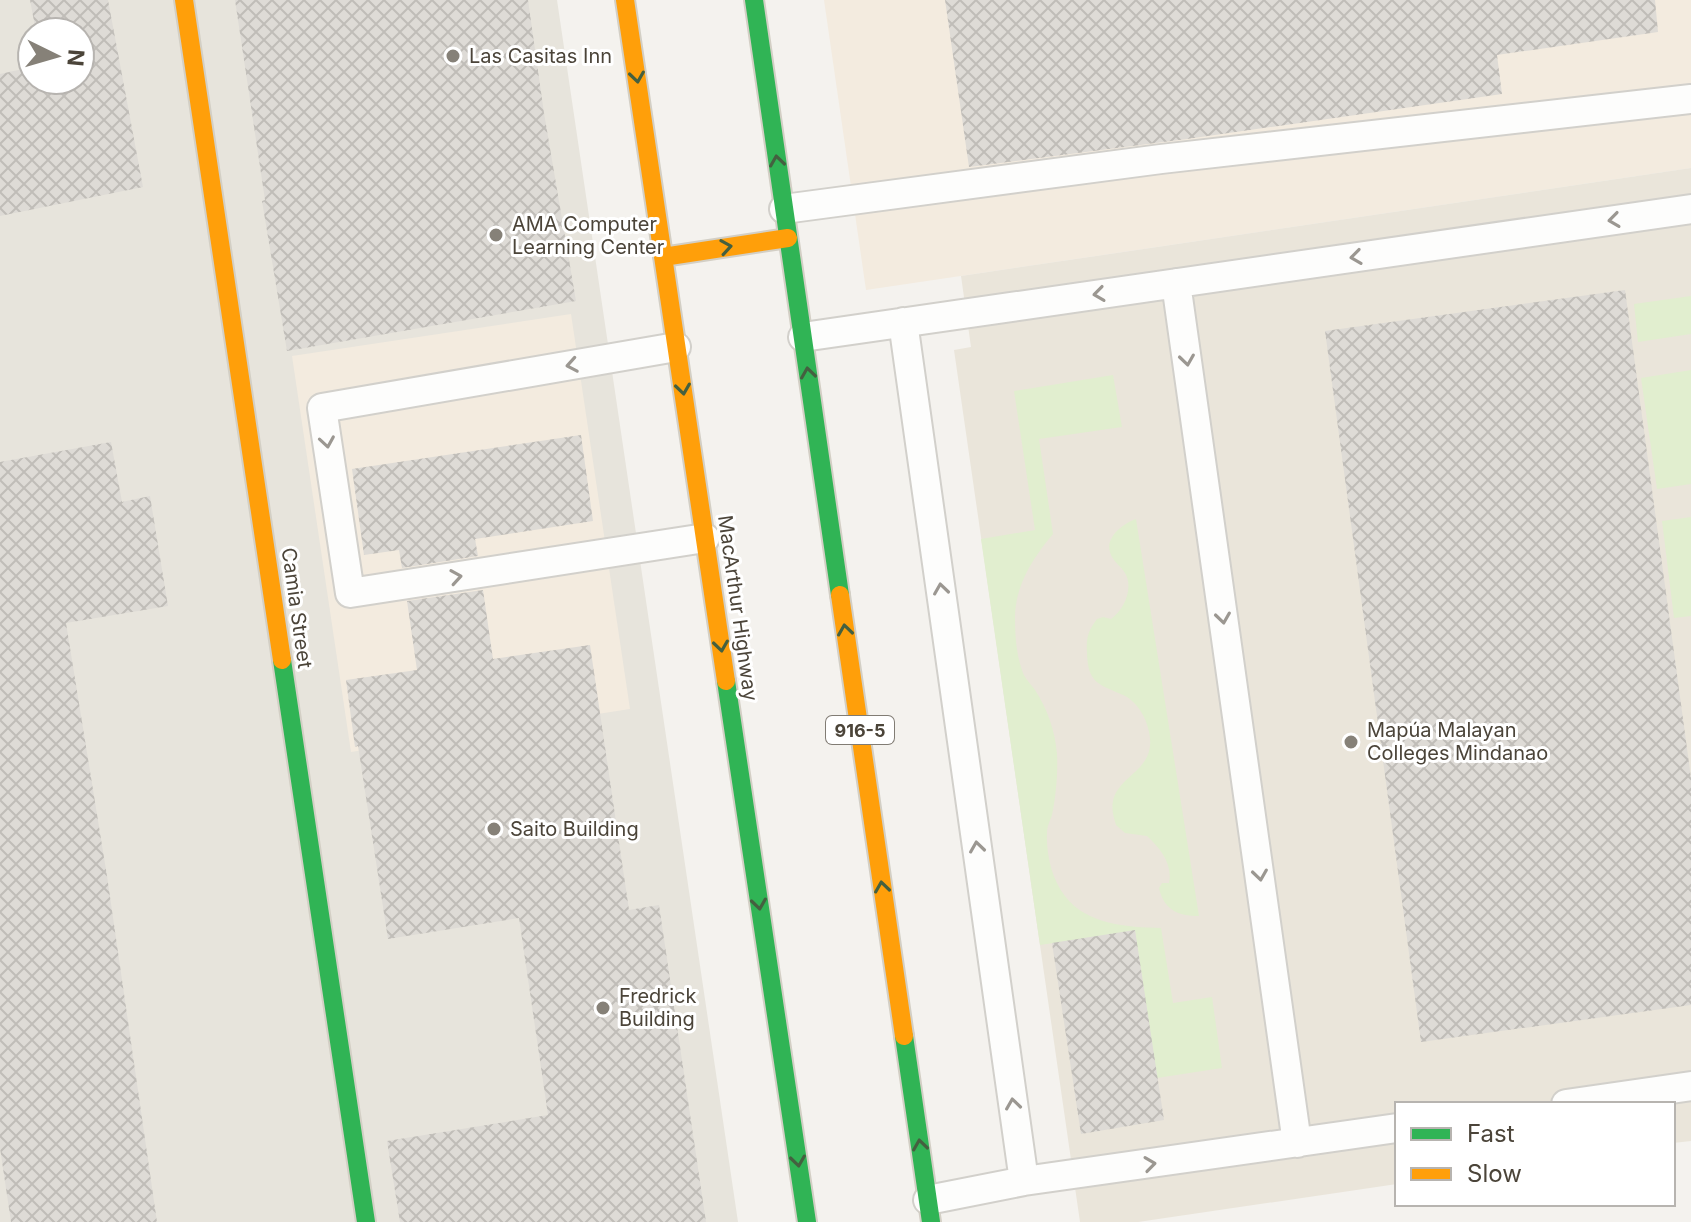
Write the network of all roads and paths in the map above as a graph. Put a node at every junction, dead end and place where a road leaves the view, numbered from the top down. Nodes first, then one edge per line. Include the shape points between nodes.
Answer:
1 (184, 0) edge
2 (625, 0) edge
3 (754, 0) edge
4 (1691, 99) edge
5 (784, 209) junction
6 (1691, 209) edge
7 (788, 238) junction
8 (663, 257) junction
9 (1176, 283) junction
10 (903, 322) junction
11 (803, 337) junction
12 (676, 347) junction
13 (705, 538) junction
14 (1691, 1086) edge
15 (1580, 1102) edge
16 (1395, 1128) edge
17 (1297, 1143) junction
18 (1024, 1181) junction
19 (929, 1211) edge
20 (366, 1222) edge
21 (807, 1222) edge

1 - 20 main road, Camia Street
2 -> 8 main road, MacArthur Highway
5 -> 3 main road, 916-5
4 - 5 lane via 1161,159
5 - 7 main road, 916-5
6 -> 9 lane
8 -> 7 main road
7 - 11 main road, 916-5
8 - 12 main road, MacArthur Highway
9 -> 10 lane
9 -> 17 lane
10 - 11 lane
18 -> 10 lane
19 -> 11 main road, 916-5
12 -> 13 main road, MacArthur Highway
12 -> 13 lane via 322,408 350,593
13 -> 21 main road, MacArthur Highway
14 - 15 lane
16 - 17 lane
18 -> 17 lane
18 - 19 lane

